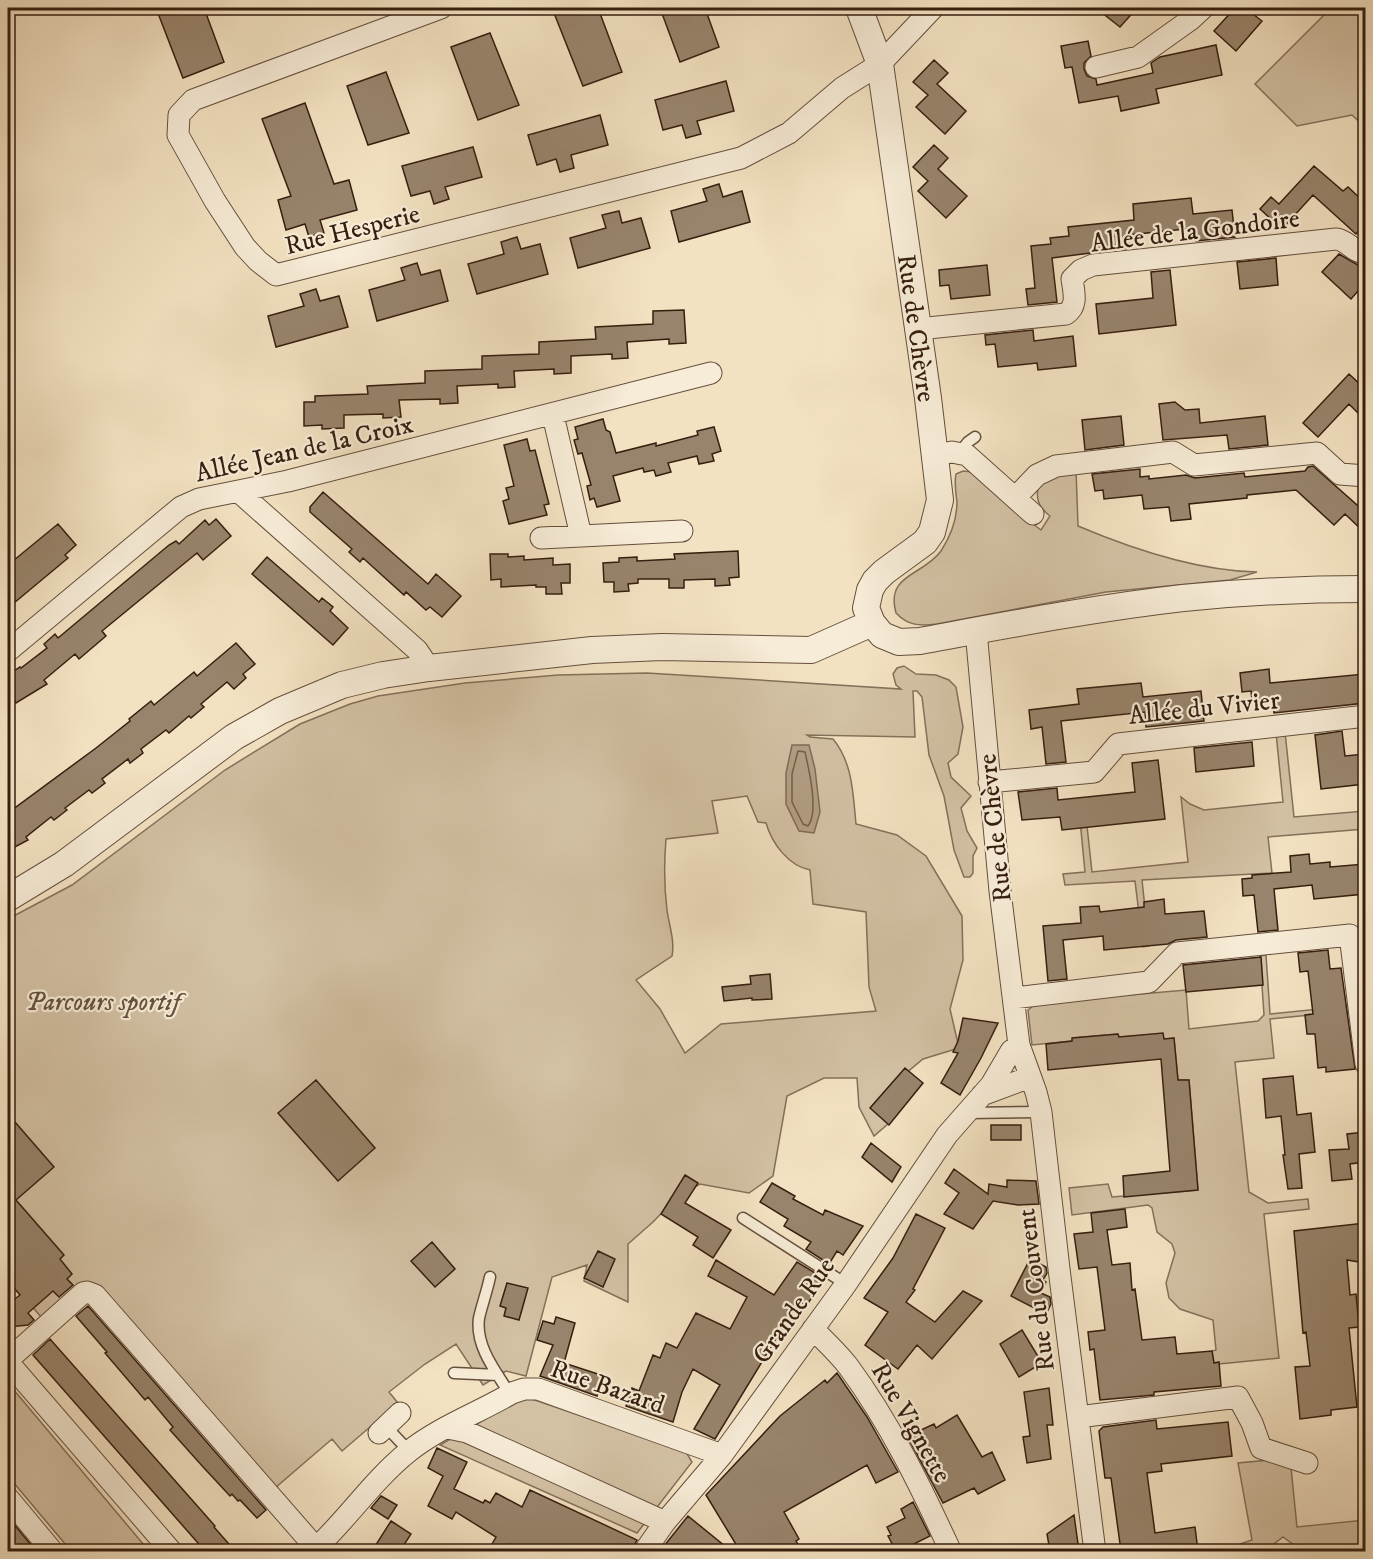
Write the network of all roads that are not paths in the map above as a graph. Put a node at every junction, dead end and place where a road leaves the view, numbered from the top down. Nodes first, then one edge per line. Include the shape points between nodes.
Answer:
1 (441, 8) edge
2 (859, 8) edge
3 (933, 8) edge
4 (1203, 8) edge
5 (880, 64) junction
6 (1096, 67) dead end
7 (1365, 253) edge
8 (918, 329) junction
9 (711, 373) dead end
10 (553, 415) junction
11 (975, 437) dead end
12 (947, 454) junction
13 (1365, 476) edge
14 (239, 492) junction
15 (1015, 498) junction
16 (1033, 514) dead end
17 (682, 531) dead end
18 (581, 536) junction
19 (542, 538) dead end
20 (1365, 589) edge
21 (872, 623) junction
22 (976, 631) junction
23 (8, 651) edge
24 (429, 668) junction
25 (1365, 716) edge
26 (989, 782) junction
27 (8, 898) edge
28 (1014, 998) junction
29 (1018, 1035) junction
30 (1365, 1064) edge
31 (1030, 1077) junction
32 (981, 1096) junction
33 (1041, 1112) junction
34 (965, 1113) junction
35 (743, 1218) dead end
36 (490, 1278) dead end
37 (846, 1284) junction
38 (813, 1329) junction
39 (8, 1361) edge
40 (454, 1373) dead end
41 (498, 1375) junction
42 (510, 1394) junction
43 (400, 1413) dead end
44 (1078, 1417) junction
45 (448, 1428) junction
46 (379, 1433) joint
47 (409, 1451) junction
48 (722, 1455) junction
49 (1307, 1463) dead end
50 (8, 1498) edge
51 (665, 1522) junction
52 (314, 1550) edge
53 (53, 1551) edge
54 (172, 1551) edge
55 (644, 1551) edge
56 (951, 1551) edge
57 (1095, 1551) edge

1 - 5 street, Rue Hesperie via 193,100 179,115 178,135 215,201 245,247 276,275 741,158 789,133 842,88
2 - 5 street, Rue de Chèvre
3 - 5 street
4 - 6 street via 1138,57
5 - 8 street, Rue de Chèvre
7 - 8 street, Allée de la Gondoire via 1336,239 1092,265 1072,279 1075,304 1066,314
8 - 12 street, Rue de Chèvre
9 - 10 street, Allée Jean de la Croix
10 - 14 street, Allée Jean de la Croix
10 - 18 street
11 - 12 lane
12 - 15 street via 967,455
12 - 21 street, Rue de Chèvre via 932,532 925,542 875,581 866,609
13 - 15 street via 1340,474 1317,453 1194,465 1173,452 1056,466 1037,475
14 - 23 street, Allée Jean de la Croix via 199,499 181,507
14 - 24 street via 417,650
15 - 16 street
17 - 18 street
18 - 19 street
20 - 22 street via 1283,590 1184,598
21 - 22 street via 882,635 899,642
21 - 24 street via 811,650 631,647
22 - 26 street, Rue de Chèvre
24 - 27 street via 342,685 255,724 64,864
25 - 26 street, Allée du Vivier via 1118,744 1094,771
26 - 28 street, Rue de Chèvre
28 - 29 street, Rue de Chèvre
28 - 30 street via 1149,982 1177,953 1350,935
29 - 31 street, Rue du Couvent
29 - 32 street, Grande Rue
31 - 32 street, Grande Rue
31 - 33 street, Rue du Couvent
32 - 34 street, Grande Rue
33 - 34 lane
33 - 44 street, Rue du Couvent
34 - 37 street, Grande Rue
35 - 37 lane
36 - 41 lane via 479,1334
37 - 38 street, Grande Rue
38 - 48 street, Grande Rue
38 - 56 street, Rue Vignette via 847,1366 881,1416
39 - 52 street via 83,1293 95,1295
39 - 54 street
40 - 41 lane
41 - 42 lane
42 - 45 street, Rue Bazard
42 - 48 street, Rue Bazard via 538,1389
43 - 46 street
44 - 49 street via 1238,1397 1261,1448
44 - 57 street, Rue du Couvent
45 - 47 street, Rue Bazard
45 - 51 street via 467,1432
46 - 47 lane via 392,1433
47 - 52 street, Rue Bazard
48 - 51 street, Grande Rue
50 - 53 street
51 - 55 street, Grande Rue

